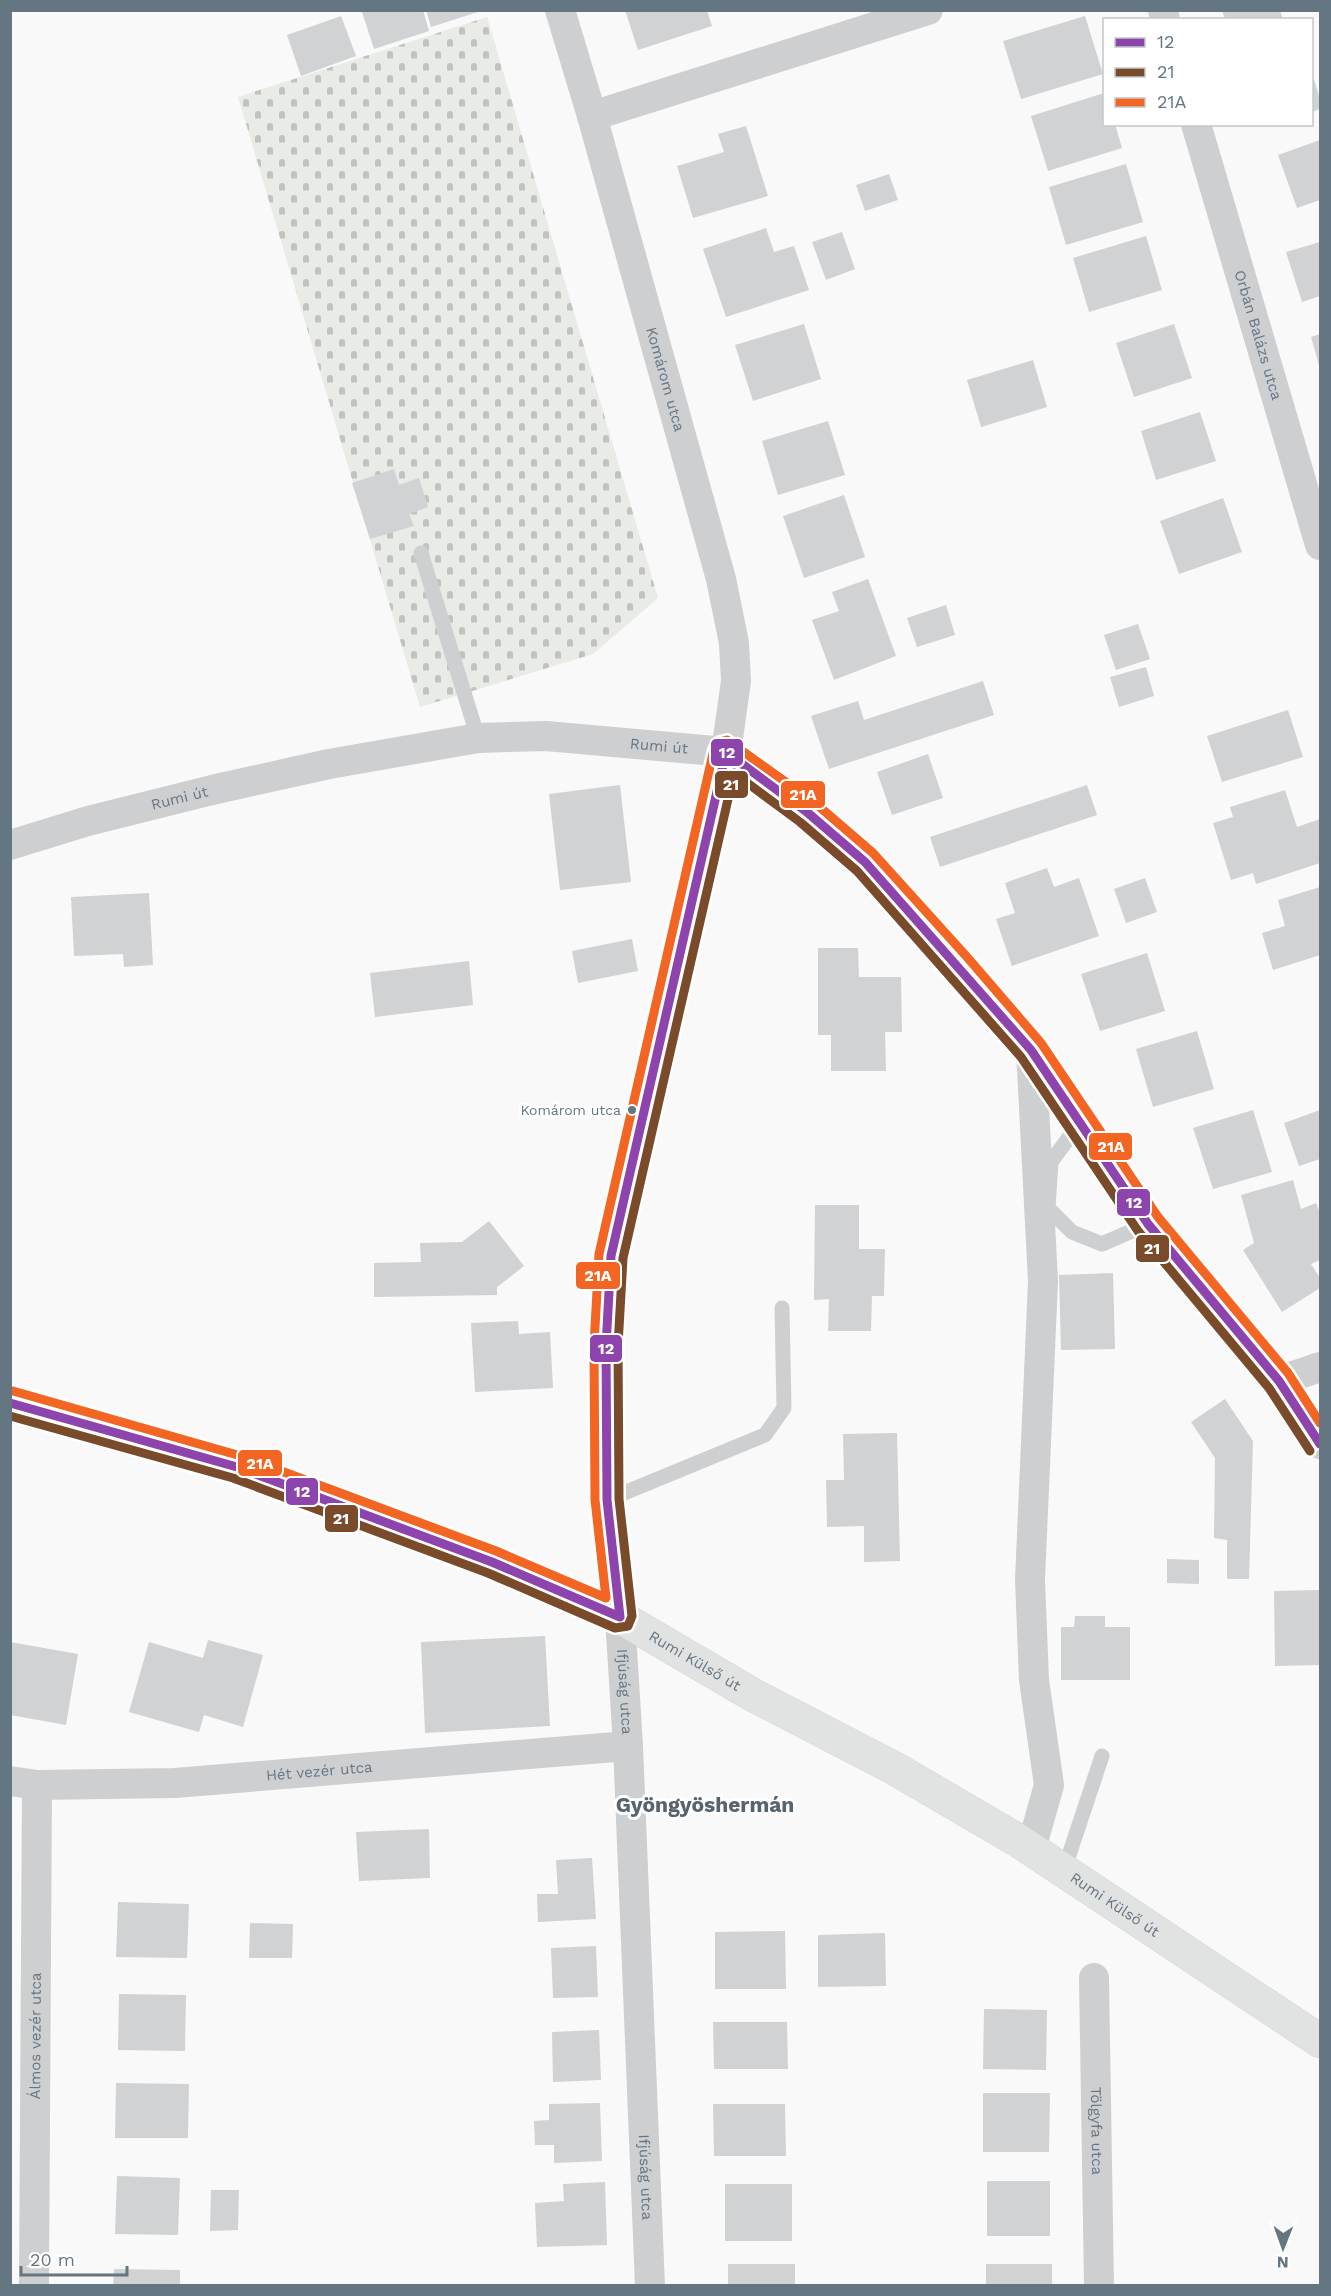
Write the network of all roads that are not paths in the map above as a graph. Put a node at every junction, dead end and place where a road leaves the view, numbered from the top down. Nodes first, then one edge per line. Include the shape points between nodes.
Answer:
1 (560, 10) edge
2 (928, 10) edge
3 (592, 116) junction
4 (1197, 126) edge
5 (1320, 545) edge
6 (421, 553) dead end
7 (478, 738) junction
8 (726, 752) junction
9 (10, 845) edge
10 (1031, 1050) junction
11 (1081, 1121) junction
12 (1148, 1224) junction
13 (782, 1308) dead end
14 (1320, 1367) edge
15 (1279, 1381) junction
16 (10, 1403) edge
17 (1320, 1444) edge
18 (607, 1500) junction
19 (620, 1617) junction
20 (628, 1746) junction
21 (1102, 1756) dead end
22 (24, 1783) edge
23 (1031, 1849) junction
24 (1064, 1870) junction
25 (1094, 1978) dead end
26 (1320, 2041) edge
27 (33, 2286) edge
28 (650, 2286) edge
29 (1099, 2286) edge

1 - 3 street, Komárom utca
2 - 3 street
3 - 8 street, Komárom utca via 721,579 734,643 736,681
4 - 5 street, Orbán Balázs utca
6 - 7 lane
7 - 8 street, Rumi út via 546,736
7 - 9 street, Rumi út via 329,764 212,790
8 - 10 street via 808,813 865,862
8 - 18 street, Ifjúság utca via 611,1256 606,1346
10 - 11 street
10 - 23 street via 1043,1281 1030,1580 1034,1680 1049,1785
11 - 12 street
11 - 12 lane via 1051,1162 1048,1208 1072,1232 1101,1244
12 - 15 street
13 - 18 lane via 784,1408 765,1435
14 - 15 street
15 - 17 street
16 - 19 street, Rumi Külső út via 237,1467 492,1562
18 - 19 street, Ifjúság utca
19 - 20 street, Ifjúság utca
19 - 23 street, Rumi Külső út via 753,1695 894,1768
20 - 22 street, Hét vezér utca via 175,1783
20 - 28 street, Ifjúság utca
21 - 24 lane
22 - 27 street, Álmos vezér utca
23 - 24 street, Rumi Külső út
24 - 26 street, Rumi Külső út
25 - 29 street, Tölgyfa utca

